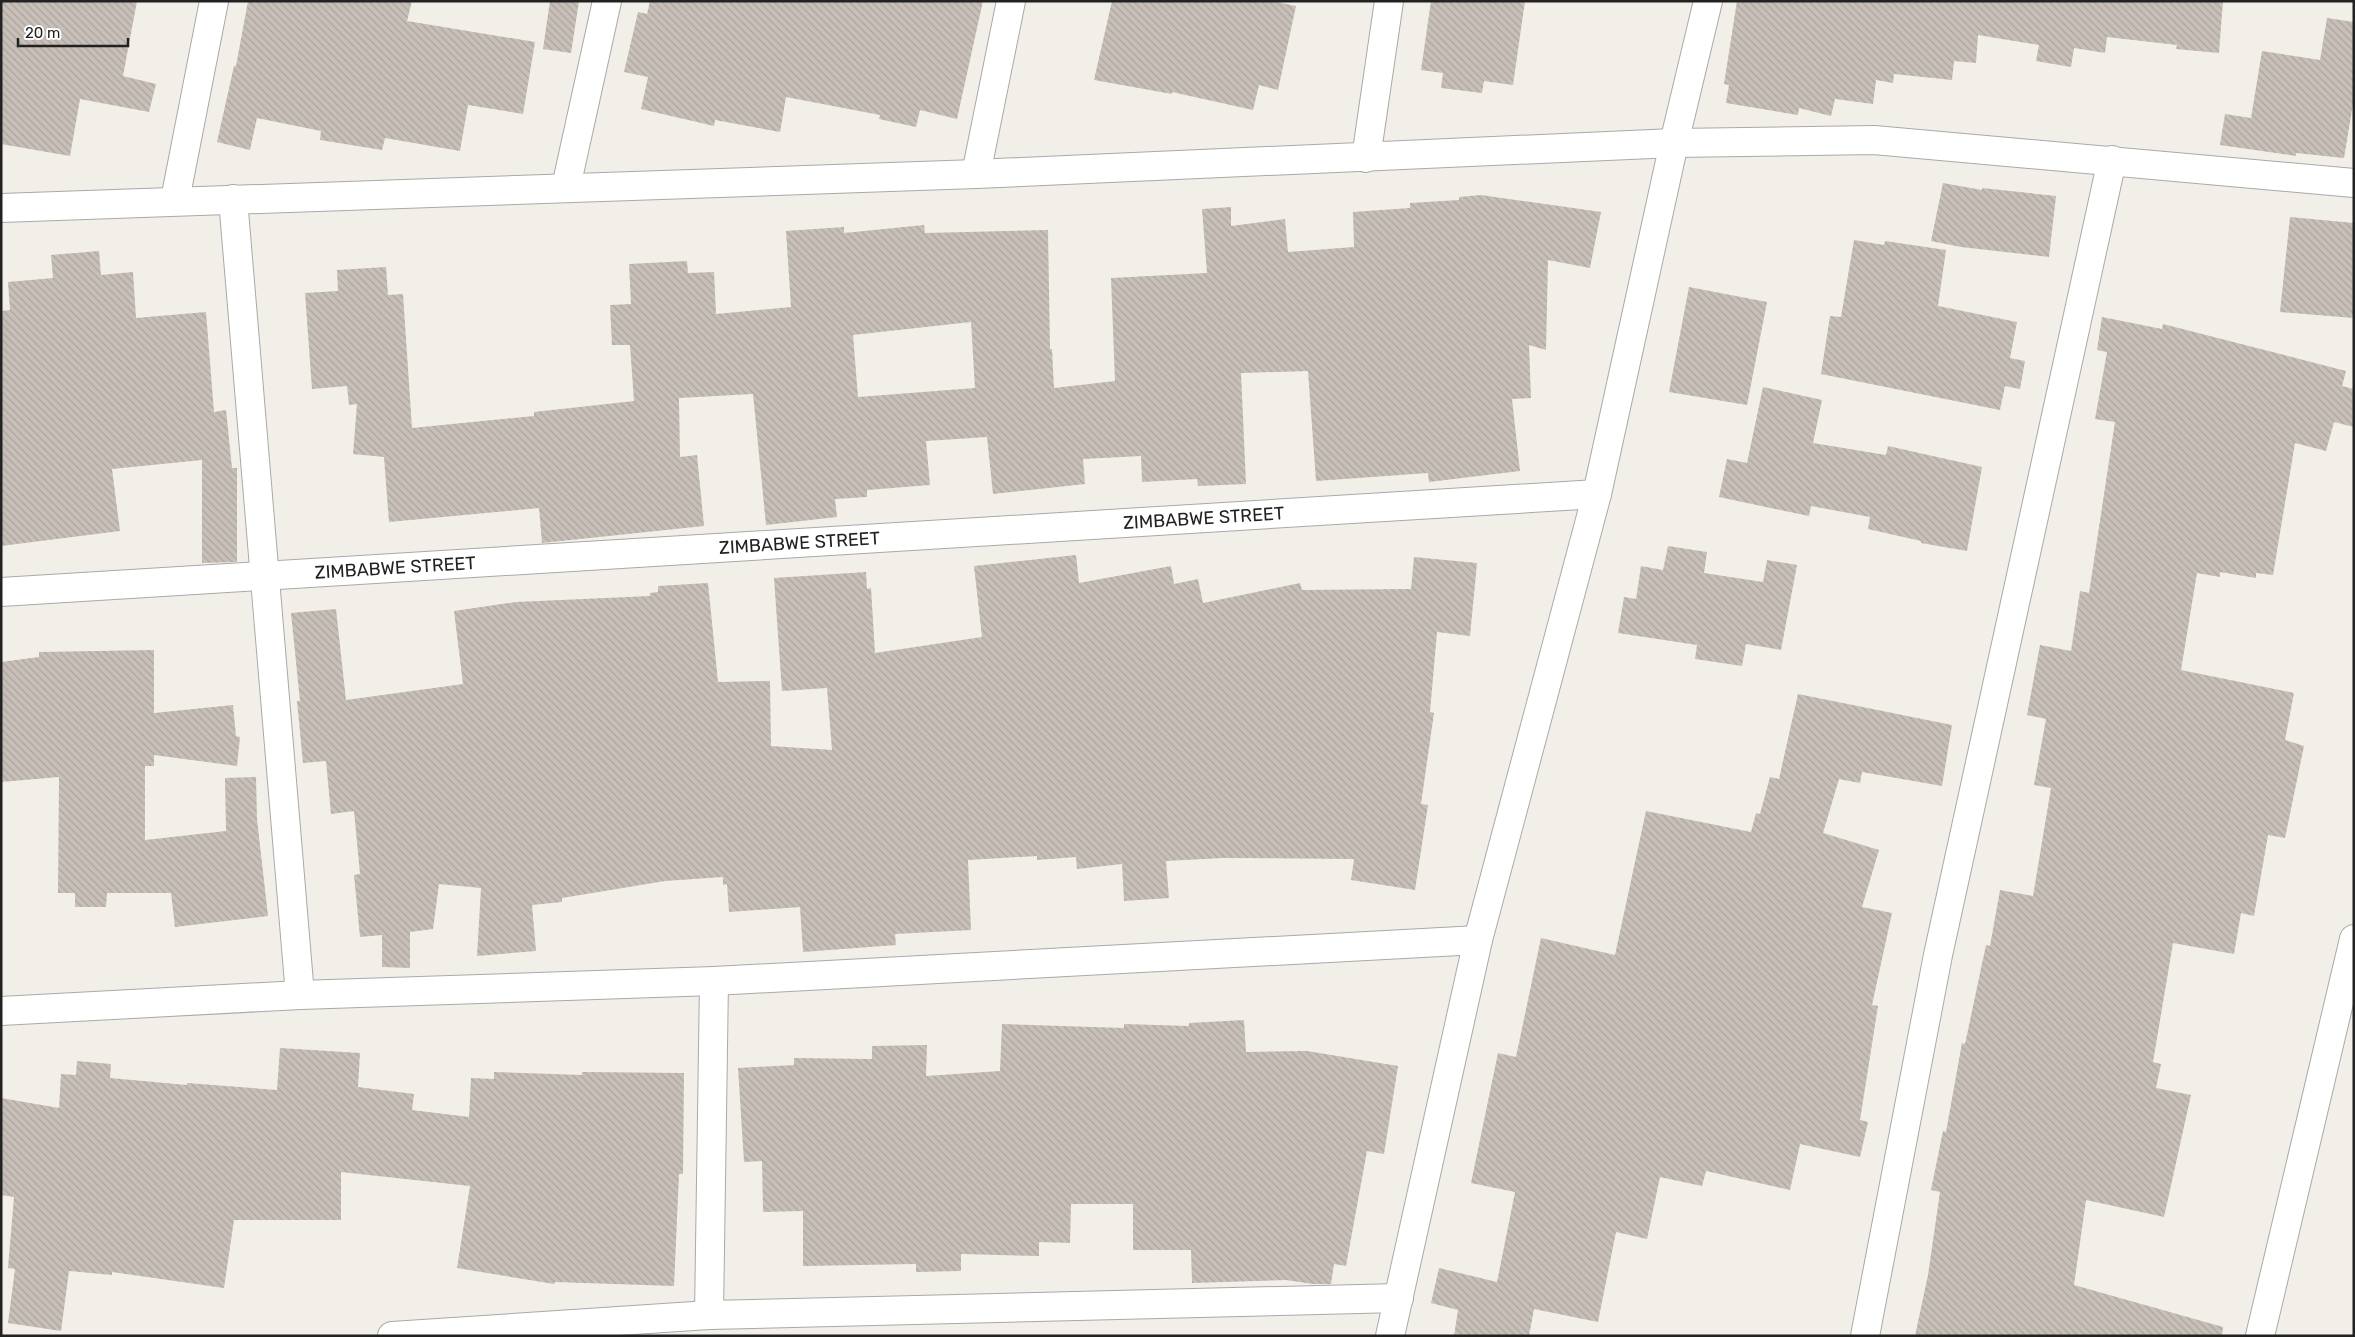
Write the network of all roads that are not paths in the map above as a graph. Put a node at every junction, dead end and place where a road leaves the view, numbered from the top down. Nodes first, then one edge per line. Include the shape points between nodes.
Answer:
1 (214, 1) edge
2 (607, 1) edge
3 (1011, 1) edge
4 (1389, 1) edge
5 (1708, 1) edge
6 (1674, 143) junction
7 (1366, 158) junction
8 (2112, 160) junction
9 (976, 174) junction
10 (2354, 183) edge
11 (566, 188) junction
12 (233, 199) junction
13 (175, 200) junction
14 (1, 208) edge
15 (1597, 494) junction
16 (266, 575) junction
17 (1, 592) edge
18 (2354, 939) edge
19 (1478, 940) junction
20 (714, 981) junction
21 (300, 995) junction
22 (1, 1011) edge
23 (1399, 1298) junction
24 (709, 1315) junction
25 (392, 1336) edge
26 (1390, 1336) edge
27 (1865, 1336) edge
28 (2260, 1336) edge

1 - 13 street
2 - 11 street
3 - 9 street
4 - 7 street
5 - 6 street
6 - 7 street
6 - 8 street via 1874,140
6 - 15 street
7 - 9 street
8 - 10 street
8 - 27 street via 1938,955
9 - 11 street
11 - 12 street
12 - 13 street
12 - 16 street
13 - 14 street
15 - 16 street, ZIMBABWE STREET
15 - 19 street
16 - 17 street, ZIMBABWE STREET
16 - 21 street
18 - 28 street
19 - 20 street
19 - 23 street
20 - 21 street
20 - 24 street
21 - 22 street
23 - 24 street
23 - 26 street
24 - 25 street

